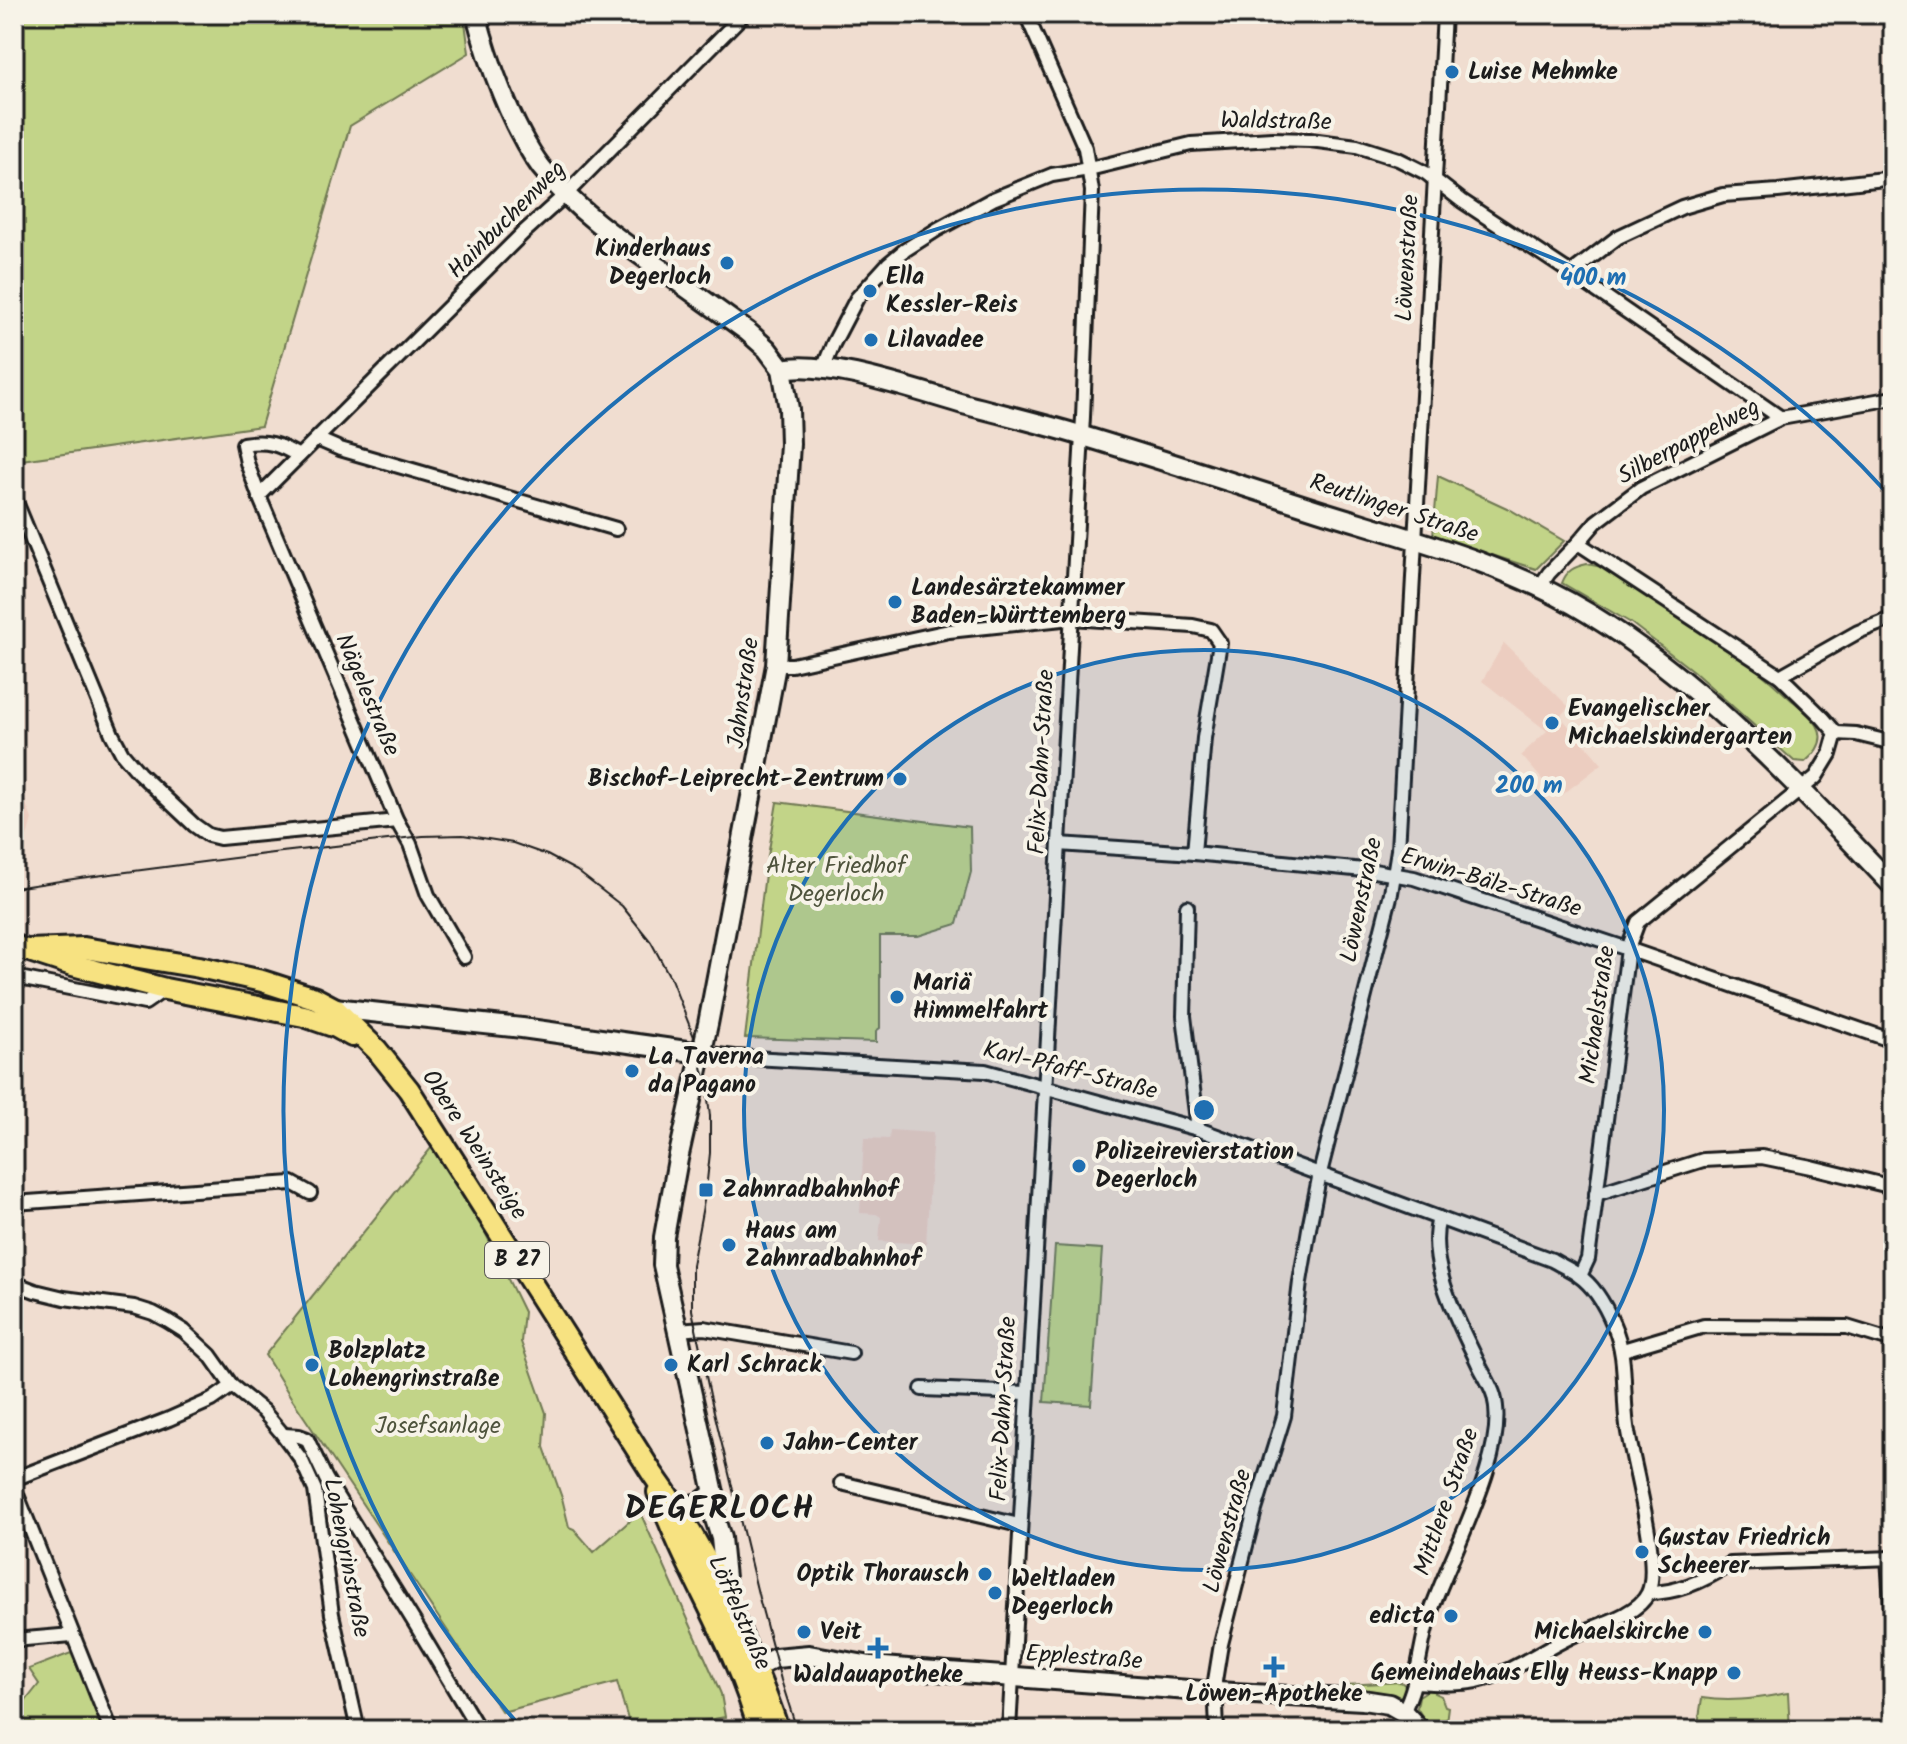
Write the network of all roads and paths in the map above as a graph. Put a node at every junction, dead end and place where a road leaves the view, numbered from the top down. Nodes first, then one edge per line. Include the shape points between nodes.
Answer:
1 (476, 14) edge
2 (744, 14) edge
3 (1026, 14) edge
4 (1444, 14) edge
5 (1089, 169) junction
6 (1893, 178) edge
7 (1435, 180) junction
8 (565, 195) junction
9 (1571, 273) junction
10 (782, 369) junction
11 (823, 369) junction
12 (1893, 398) edge
13 (1781, 418) junction
14 (1082, 435) junction
15 (317, 439) junction
16 (299, 456) junction
17 (259, 496) junction
18 (14, 497) edge
19 (616, 529) dead end
20 (1414, 540) junction
21 (1578, 543) junction
22 (1540, 586) junction
23 (1072, 618) junction
24 (1893, 618) edge
25 (776, 665) junction
26 (1780, 676) junction
27 (1836, 733) junction
28 (1893, 743) edge
29 (1802, 789) junction
30 (397, 821) junction
31 (1059, 844) junction
32 (1194, 853) junction
33 (1395, 874) junction
34 (1893, 886) edge
35 (1187, 907) dead end
36 (21, 948) edge
37 (1628, 949) junction
38 (464, 957) dead end
39 (14, 977) edge
40 (165, 989) junction
41 (334, 1008) junction
42 (270, 1009) junction
43 (1893, 1041) edge
44 (377, 1050) junction
45 (701, 1053) junction
46 (1046, 1086) junction
47 (1198, 1129) junction
48 (1320, 1173) junction
49 (1893, 1187) edge
50 (310, 1193) dead end
51 (1596, 1194) junction
52 (14, 1203) edge
53 (1439, 1218) junction
54 (1580, 1276) junction
55 (14, 1283) edge
56 (677, 1330) junction
57 (1893, 1341) edge
58 (1623, 1350) junction
59 (851, 1353) dead end
60 (232, 1386) junction
61 (922, 1389) dead end
62 (1027, 1393) junction
63 (284, 1435) junction
64 (652, 1473) junction
65 (14, 1479) edge
66 (841, 1483) dead end
67 (14, 1487) edge
68 (714, 1493) junction
69 (678, 1508) junction
70 (715, 1519) junction
71 (1019, 1525) junction
72 (705, 1556) junction
73 (1891, 1558) edge
74 (700, 1588) junction
75 (1649, 1593) junction
76 (728, 1605) junction
77 (1893, 1631) edge
78 (72, 1635) junction
79 (14, 1640) edge
80 (747, 1671) junction
81 (1013, 1676) junction
82 (1416, 1682) junction
83 (1216, 1692) junction
84 (1403, 1712) junction
85 (111, 1730) edge
86 (358, 1730) edge
87 (479, 1730) edge
88 (759, 1730) edge
89 (778, 1730) edge
90 (1009, 1730) edge
91 (1217, 1730) edge
92 (1420, 1730) edge

1 - 8 street via 521,133
2 - 8 street, Hainbuchenweg
3 - 5 street, Felix-Dahn-Straße via 1085,148
4 - 7 street, Löwenstraße
5 - 7 street, Waldstraße via 1191,144 1310,140 1357,146 1398,159
5 - 11 street, Waldstraße via 1052,175 993,199 905,250 857,298
5 - 14 street, Felix-Dahn-Straße
6 - 9 street via 1723,195 1682,207 1618,237
7 - 9 street, Waldstraße
7 - 20 street, Löwenstraße
8 - 10 street via 748,332
8 - 15 street, Hainbuchenweg
9 - 13 street, Waldstraße
10 - 11 street, Reutlinger Straße
10 - 25 street, Jahnstraße via 790,444
11 - 14 street, Reutlinger Straße
12 - 13 street, Silberpappelweg
13 - 21 street, Silberpappelweg via 1641,488
14 - 20 street, Reutlinger Straße
14 - 23 street, Felix-Dahn-Straße
15 - 16 street, Hainbuchenweg
15 - 19 street
16 - 17 street, Hainbuchenweg
16 - 17 street, Nägelestraße via 277,444 243,444
17 - 30 street, Nägelestraße
18 - 30 street via 122,753 194,825 220,838
20 - 22 street, Reutlinger Straße
20 - 33 street, Löwenstraße
21 - 22 street, Silberpappelweg
21 - 26 street
22 - 29 street, Reutlinger Straße via 1692,686
23 - 25 street via 949,631
23 - 31 street, Felix-Dahn-Straße
23 - 32 street via 1193,626 1211,630 1220,643 1204,738
24 - 26 street
25 - 45 street, Jahnstraße
26 - 27 street
27 - 28 street
27 - 29 street, Michaelstraße via 1820,773
29 - 34 street, Reutlinger Straße
29 - 37 street, Michaelstraße via 1638,922
30 - 38 street, Nägelestraße via 428,895
31 - 32 street, Erwin-Bälz-Straße
31 - 46 street, Felix-Dahn-Straße
32 - 33 street, Erwin-Bälz-Straße
33 - 37 street, Erwin-Bälz-Straße
33 - 48 street, Löwenstraße
35 - 47 street via 1184,1016
36 - 40 main road, Obere Weinsteige / B 27
36 - 41 main road, Obere Weinsteige / B 27 via 84,948 199,967 262,981
37 - 43 street, Erwin-Bälz-Straße
37 - 51 street, Michaelstraße
39 - 40 street via 145,1003
40 - 42 main road, Obere Weinsteige / B 27
41 - 42 main road
41 - 44 main road, Obere Weinsteige / B 27
41 - 45 street, Karl-Pfaff-Straße
42 - 44 main road, Obere Weinsteige / B 27 via 336,1027
44 - 64 main road, Obere Weinsteige / B 27 via 409,1090
45 - 46 street, Karl-Pfaff-Straße via 985,1071
45 - 56 street, Jahnstraße via 664,1237 663,1265
46 - 47 street, Karl-Pfaff-Straße
46 - 62 street, Felix-Dahn-Straße
47 - 48 street, Karl-Pfaff-Straße
48 - 53 street, Karl-Pfaff-Straße
48 - 83 street, Löwenstraße via 1284,1416 1221,1644
49 - 51 street via 1762,1157 1703,1160
50 - 52 street via 292,1183
51 - 54 street, Michaelstraße via 1588,1259
53 - 54 street, Karl-Pfaff-Straße via 1552,1260
53 - 82 street, Mittlere Straße via 1435,1231 1446,1289 1494,1397 1497,1428 1484,1476 1428,1618
54 - 58 street, Karl-Pfaff-Straße via 1604,1305
55 - 60 street, Lohengrinstraße via 64,1298 153,1313 210,1355
56 - 59 street via 704,1328
56 - 68 street, Jahnstraße
57 - 58 street via 1847,1327 1704,1326
58 - 75 street, Karl-Pfaff-Straße via 1626,1423 1652,1576
60 - 63 street, Lohengrinstraße
60 - 65 street via 169,1419
61 - 62 street
62 - 71 street, Felix-Dahn-Straße
63 - 86 street, Lohengrinstraße via 315,1490 332,1614
63 - 87 street via 307,1439
64 - 69 main road, Löffelstraße / B 27
64 - 74 main road, Löffelstraße / B 27
66 - 71 street, Felix-Dahn-Straße
67 - 78 street
68 - 69 street
68 - 70 street, Jahnstraße
69 - 72 main road, Löffelstraße / B 27
70 - 72 street, Jahnstraße
70 - 76 street, Jahnstraße
71 - 81 street, Felix-Dahn-Straße
72 - 74 street, Jahnstraße
72 - 76 main road, Löffelstraße / B 27
73 - 75 street via 1730,1564 1710,1577 1665,1593
73 - 77 street
74 - 80 main road, Löffelstraße / B 27
75 - 82 street via 1622,1615 1511,1669 1474,1681
76 - 80 main road, Löffelstraße / B 27
78 - 79 street
78 - 85 street
80 - 81 street, Epplestraße via 775,1658 809,1655 871,1666
80 - 88 main road, Löffelstraße / B 27
80 - 89 main road, Löffelstraße / B 27 via 768,1697
81 - 83 street, Epplestraße
81 - 90 street, Felix-Dahn-Straße
82 - 84 street, Mittlere Straße
83 - 84 street, Epplestraße via 1363,1700
83 - 91 street, Löwenstraße
84 - 92 street, Epplestraße

